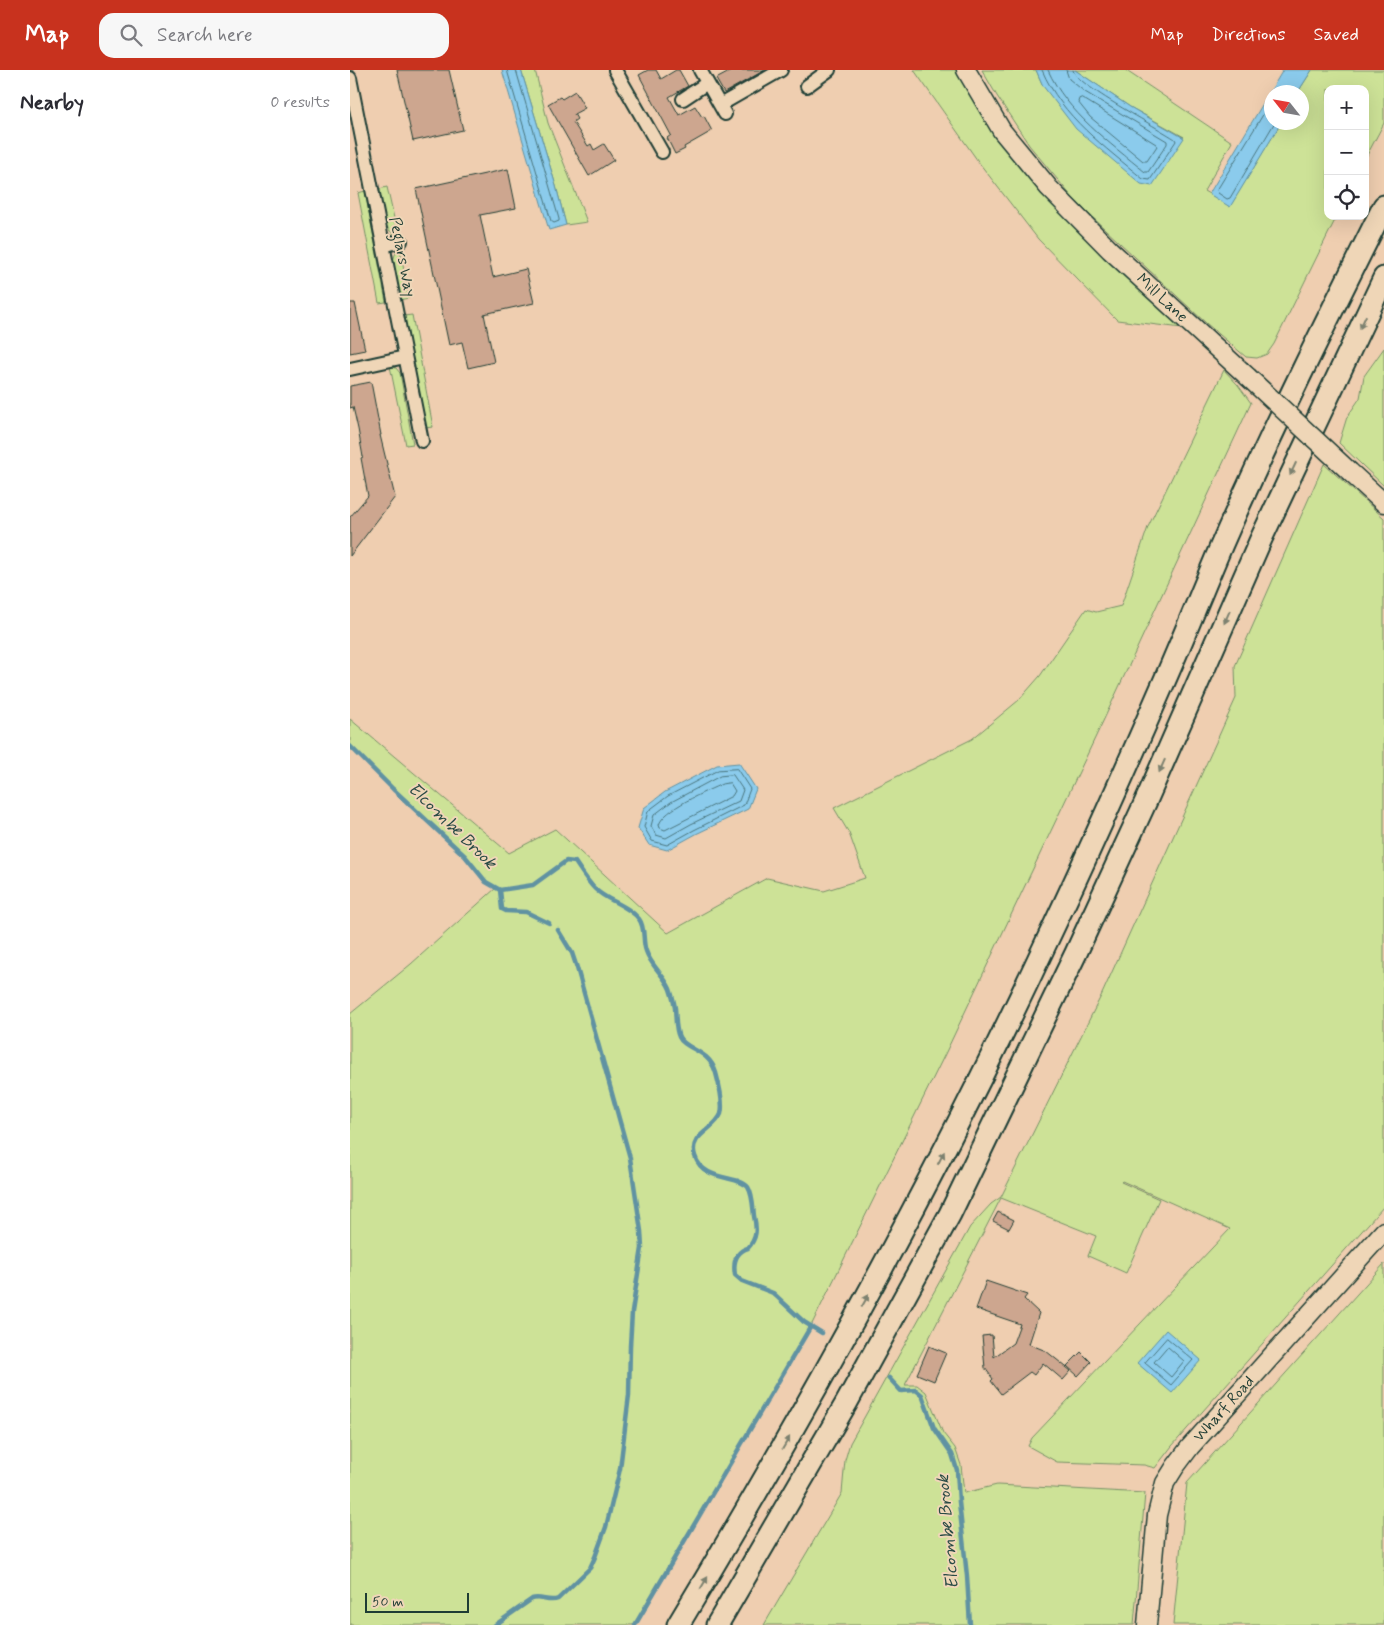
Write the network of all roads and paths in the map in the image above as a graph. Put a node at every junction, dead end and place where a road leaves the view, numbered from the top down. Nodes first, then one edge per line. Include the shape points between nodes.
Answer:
1 (614, 70) edge
2 (700, 70) edge
3 (781, 70) edge
4 (829, 70) edge
5 (966, 70) edge
6 (350, 78) edge
7 (707, 83) junction
8 (807, 86) dead end
9 (683, 99) dead end
10 (356, 144) edge
11 (662, 152) dead end
12 (1384, 206) edge
13 (401, 242) dead end
14 (383, 246) junction
15 (1384, 278) edge
16 (405, 357) junction
17 (350, 369) edge
18 (422, 441) dead end
19 (1384, 503) edge
20 (1384, 1232) edge
21 (678, 1625) edge
22 (716, 1625) edge
23 (1147, 1625) edge

1 - 11 street
2 - 7 street
3 - 7 street via 722,110
4 - 8 street
5 - 19 street, Mill Lane, bridge via 1002,131 1048,188 1110,250
6 - 10 street, Peglars Way
7 - 9 street
10 - 14 street, Peglars Way
21 -> 12 highway via 820,1383 921,1197 987,1066 1047,943 1268,444
13 - 14 street
14 - 16 street, Peglars Way
15 -> 22 highway via 1261,539 1080,944 950,1214 847,1402
16 - 17 street
16 - 18 street, Peglars Way
20 - 23 street, Wharf Road via 1175,1466 1166,1483 1157,1515

